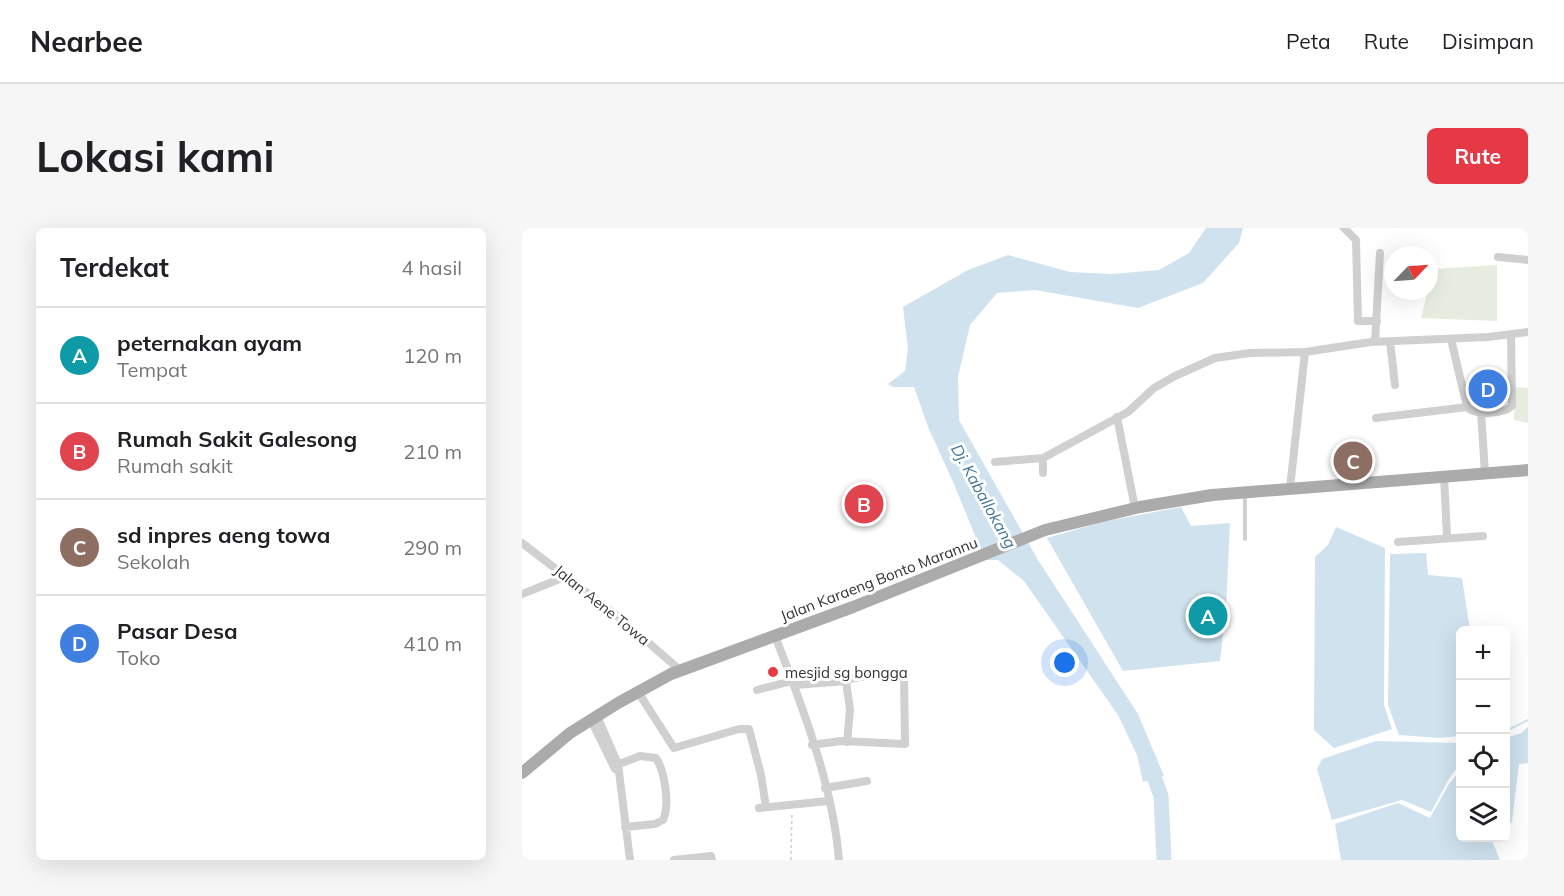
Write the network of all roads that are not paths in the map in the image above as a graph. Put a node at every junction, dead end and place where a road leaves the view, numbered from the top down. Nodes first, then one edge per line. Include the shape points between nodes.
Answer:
1 (1344, 228) edge
2 (1380, 253) dead end
3 (1498, 256) dead end
4 (1528, 260) edge
5 (1377, 321) junction
6 (1528, 332) edge
7 (1511, 335) junction
8 (1451, 339) junction
9 (1390, 341) junction
10 (1375, 342) junction
11 (1305, 352) junction
12 (1395, 385) dead end
13 (1467, 407) junction
14 (1481, 412) junction
15 (1117, 417) junction
16 (1376, 418) dead end
17 (1043, 458) junction
18 (994, 462) dead end
19 (1528, 470) edge
20 (1043, 472) dead end
21 (1485, 473) junction
22 (1444, 476) junction
23 (1290, 489) junction
24 (1245, 493) junction
25 (1135, 508) junction
26 (1447, 536) junction
27 (1483, 536) dead end
28 (1245, 539) dead end
29 (1398, 542) dead end
30 (522, 543) edge
31 (567, 576) junction
32 (522, 594) edge
33 (775, 636) junction
34 (680, 670) junction
35 (845, 680) junction
36 (794, 683) junction
37 (757, 690) dead end
38 (638, 692) junction
39 (594, 718) junction
40 (847, 742) junction
41 (813, 745) junction
42 (616, 765) junction
43 (522, 773) edge
44 (867, 781) dead end
45 (825, 788) junction
46 (828, 801) junction
47 (626, 827) junction
48 (630, 860) edge
49 (674, 860) edge
50 (712, 860) edge
51 (839, 860) edge

1 - 5 street via 1356,240 1358,321
2 - 5 street
3 - 4 street
5 - 10 street
6 - 7 street
7 - 8 street
7 - 14 street via 1512,406 1508,410
8 - 9 street
8 - 13 street
9 - 10 street
9 - 12 street
10 - 11 street
11 - 15 street via 1215,358 1154,388 1137,406
11 - 23 street
13 - 14 street
13 - 16 street
14 - 21 street
15 - 17 street
15 - 25 street
17 - 18 street
17 - 20 street
19 - 21 main road, Jalan Karaeng Bonto Marannu
21 - 22 main road, Jalan Karaeng Bonto Marannu
22 - 23 main road, Jalan Karaeng Bonto Marannu
22 - 26 street
23 - 24 main road, Jalan Karaeng Bonto Marannu
24 - 25 main road, Jalan Karaeng Bonto Marannu
24 - 28 lane
25 - 33 main road, Jalan Karaeng Bonto Marannu via 1026,537
26 - 27 street
26 - 29 street
30 - 31 street, Jalan Aene Towa
31 - 32 street
31 - 34 street, Jalan Aene Towa
33 - 34 main road, Jalan Karaeng Bonto Marannu
33 - 36 street
34 - 38 main road, Jalan Karaeng Bonto Marannu
35 - 36 street
35 - 40 street via 850,710
35 - 40 street via 904,673 905,744
36 - 37 street
36 - 41 street
38 - 39 main road, Jalan Karaeng Bonto Marannu
38 - 46 street via 674,748 749,729 761,775 762,808
39 - 42 street
39 - 43 main road, Jalan Karaeng Bonto Marannu via 561,739
40 - 41 street
41 - 45 street
42 - 47 street
42 - 47 street via 640,756 656,758 661,767 663,820
44 - 45 street
45 - 46 street
46 - 51 street
47 - 48 street
49 - 50 street via 711,856

